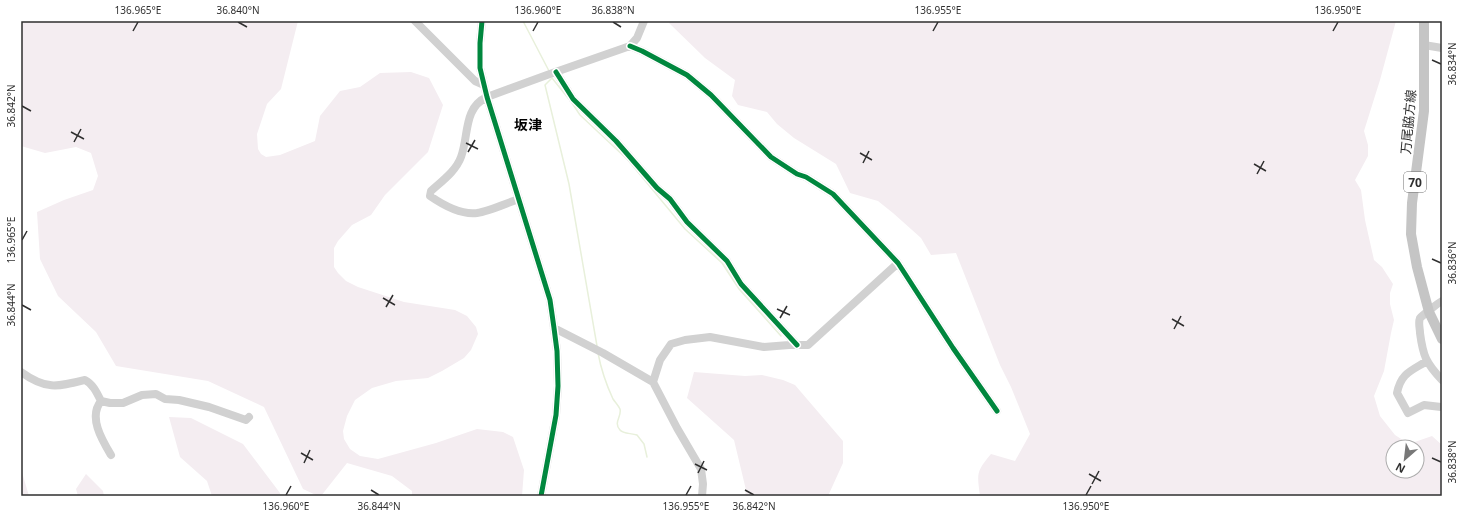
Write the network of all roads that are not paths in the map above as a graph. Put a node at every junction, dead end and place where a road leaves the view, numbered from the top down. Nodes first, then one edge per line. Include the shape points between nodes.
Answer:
1 (415, 21) edge
2 (482, 21) edge
3 (644, 21) edge
4 (1424, 21) edge
5 (1424, 45) junction
6 (630, 46) junction
7 (1442, 48) edge
8 (552, 73) junction
9 (484, 85) junction
10 (487, 98) junction
11 (519, 199) junction
12 (898, 263) junction
13 (1442, 301) edge
14 (1429, 312) junction
15 (554, 328) junction
16 (1442, 339) edge
17 (797, 345) junction
18 (1427, 361) junction
19 (21, 372) edge
20 (1442, 380) edge
21 (652, 382) junction
22 (100, 401) junction
23 (1442, 408) edge
24 (997, 411) dead end
25 (249, 417) dead end
26 (111, 455) dead end
27 (541, 496) edge
28 (702, 496) edge

1 - 9 street via 475,81
2 - 9 street via 480,68
3 - 6 street via 637,38
4 - 5 main road, 万尾脇方線 / 70
5 - 7 street
5 - 14 main road, 万尾脇方線 / 70 via 1424,111 1412,203 1411,234 1416,267
6 - 8 street
6 - 12 street via 687,75 711,95 771,157 832,194
8 - 10 street
8 - 17 street via 573,99 670,199 687,222 727,261 741,284
9 - 10 street
10 - 11 street
10 - 11 street via 471,110 461,157 454,170 431,191 430,196 464,212 477,213
11 - 15 street via 550,300
12 - 17 street via 808,345
12 - 24 street
13 - 14 street
14 - 16 main road, 万尾脇方線 / 70
14 - 18 street via 1423,314 1419,320 1421,345
15 - 21 street
15 - 27 street via 558,386 556,415
17 - 21 street via 764,347 710,337 685,340 671,344 664,353
18 - 20 street
18 - 23 street via 1404,376 1399,382 1397,393 1408,413 1424,404
19 - 22 street via 46,386 63,386 85,380 92,386
21 - 28 street via 701,469
22 - 25 street via 123,403 142,395 156,394 165,399 209,407 246,420
22 - 26 street via 96,406 97,426 102,441

